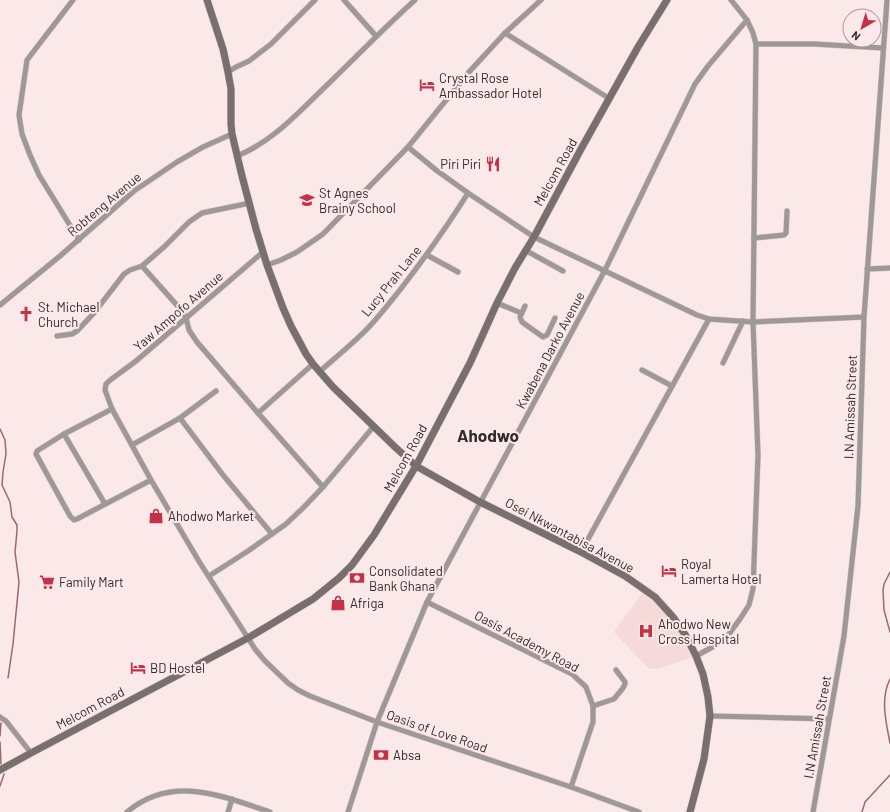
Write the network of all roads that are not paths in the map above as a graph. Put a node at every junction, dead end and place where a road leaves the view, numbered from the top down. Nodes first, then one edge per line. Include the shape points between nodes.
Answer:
1 (73, 0) edge
2 (207, 0) edge
3 (315, 0) edge
4 (344, 0) edge
5 (415, 0) edge
6 (541, 0) edge
7 (667, 0) edge
8 (732, 0) edge
9 (887, 0) edge
10 (747, 20) junction
11 (505, 33) junction
12 (376, 36) junction
13 (756, 44) junction
14 (883, 48) junction
15 (228, 72) junction
16 (610, 99) junction
17 (232, 134) junction
18 (408, 146) junction
19 (237, 156) junction
20 (468, 193) junction
21 (250, 203) junction
22 (786, 212) dead end
23 (534, 236) junction
24 (754, 238) junction
25 (79, 240) junction
26 (525, 250) junction
27 (263, 252) junction
28 (427, 254) junction
29 (267, 265) junction
30 (142, 266) junction
31 (890, 268) edge
32 (867, 269) junction
33 (605, 270) junction
34 (563, 271) dead end
35 (458, 272) dead end
36 (497, 303) junction
37 (0, 304) edge
38 (525, 306) dead end
39 (522, 313) junction
40 (186, 318) junction
41 (555, 318) dead end
42 (709, 318) junction
43 (864, 318) junction
44 (743, 321) junction
45 (753, 322) junction
46 (57, 336) dead end
47 (723, 363) dead end
48 (313, 364) junction
49 (642, 370) dead end
50 (319, 372) junction
51 (106, 384) joint
52 (672, 386) junction
53 (216, 391) dead end
54 (112, 409) junction
55 (258, 413) junction
56 (180, 418) junction
57 (374, 426) junction
58 (64, 434) junction
59 (132, 445) junction
60 (416, 466) junction
61 (151, 480) junction
62 (323, 486) junction
63 (480, 502) junction
64 (105, 504) junction
65 (272, 534) junction
66 (581, 552) junction
67 (209, 576) junction
68 (427, 602) junction
69 (248, 638) junction
70 (696, 656) junction
71 (616, 670) dead end
72 (594, 706) junction
73 (710, 716) junction
74 (0, 718) edge
75 (829, 719) junction
76 (377, 722) junction
77 (31, 753) junction
78 (0, 770) edge
79 (571, 788) junction
80 (232, 800) junction
81 (127, 812) edge
82 (228, 812) edge
83 (270, 812) edge
84 (348, 812) edge
85 (639, 812) edge
86 (690, 812) edge
87 (813, 812) edge

1 - 25 street via 28,60 19,115 22,134 39,175
2 - 15 main road, Osei Nkwantabisa Avenue
3 - 15 street via 270,44
4 - 12 street
5 - 12 street
6 - 11 street
7 - 16 main road, Melcom Road
8 - 10 street
9 - 14 street, I.N Amissah Street
10 - 13 street
10 - 33 street, Kwabena Darko Avenue via 695,84
11 - 16 street
11 - 18 street
12 - 19 street via 282,128 250,151
13 - 14 street
13 - 24 street
14 - 32 street, I.N Amissah Street
15 - 17 main road, Osei Nkwantabisa Avenue
16 - 23 main road, Melcom Road
17 - 19 main road, Osei Nkwantabisa Avenue
17 - 25 street, Robteng Avenue via 203,147 134,191
18 - 20 street
18 - 29 street via 323,234 297,252
19 - 21 main road, Osei Nkwantabisa Avenue
20 - 23 street
20 - 28 street, Lucy Prah Lane
21 - 27 main road, Osei Nkwantabisa Avenue
21 - 30 street via 202,213
22 - 24 street via 784,236
23 - 26 main road, Melcom Road
23 - 33 street
24 - 45 street
25 - 37 street, Robteng Avenue
26 - 34 street
26 - 36 main road, Melcom Road
27 - 29 main road, Osei Nkwantabisa Avenue
27 - 40 street, Yaw Ampofo Avenue
28 - 35 street
28 - 50 street, Lucy Prah Lane via 366,330
29 - 48 main road, Osei Nkwantabisa Avenue via 291,326
30 - 40 street
30 - 46 street via 124,274 77,331
31 - 32 street
32 - 43 street, I.N Amissah Street
33 - 42 street
33 - 63 street, Kwabena Darko Avenue
36 - 39 street
36 - 60 main road, Melcom Road via 470,362
38 - 39 street
39 - 41 street via 522,322 543,336 547,335
40 - 51 street, Yaw Ampofo Avenue
40 - 55 street via 189,330 197,342
42 - 44 street
42 - 52 street
43 - 45 street
43 - 75 street, I.N Amissah Street via 858,506 844,636
44 - 45 street
44 - 47 street
45 - 70 street via 758,454 753,589 749,605 730,634
48 - 50 main road, Osei Nkwantabisa Avenue
48 - 55 street
49 - 52 street
50 - 57 main road, Osei Nkwantabisa Avenue
51 - 54 street, Oasis of Love Road via 105,390
52 - 66 street
53 - 56 street
54 - 58 street
54 - 59 street, Oasis of Love Road
55 - 62 street
56 - 59 street
56 - 65 street
57 - 60 main road, Osei Nkwantabisa Avenue
57 - 62 street
58 - 64 street
58 - 64 street via 36,454 70,516 77,519
59 - 61 street, Oasis of Love Road
60 - 63 main road, Osei Nkwantabisa Avenue
60 - 69 main road, Melcom Road via 352,566 313,599
61 - 64 street
61 - 67 street, Oasis of Love Road
62 - 65 street via 286,524
63 - 66 main road, Osei Nkwantabisa Avenue
63 - 68 street, Kwabena Darko Avenue
65 - 67 street
66 - 70 main road, Osei Nkwantabisa Avenue via 625,576 655,597 673,617
67 - 69 street, Oasis of Love Road
68 - 72 street, Oasis Academy Road via 572,674 586,687
68 - 76 street, Kwabena Darko Avenue
69 - 76 street, Oasis of Love Road via 265,661 298,690
69 - 77 main road, Melcom Road
70 - 73 main road, Osei Nkwantabisa Avenue via 703,674
71 - 72 street via 625,682 623,688 612,700
72 - 79 street, Oasis Academy Road via 593,722
73 - 75 street
73 - 86 main road, Osei Nkwantabisa Avenue via 704,759
74 - 77 street via 6,721
75 - 87 street, I.N Amissah Street
76 - 79 street, Oasis of Love Road
76 - 84 street, Kwabena Darko Avenue
77 - 78 main road, Melcom Road
79 - 85 street, Oasis of Love Road
80 - 81 street via 186,790 157,794
80 - 82 street
80 - 83 street

